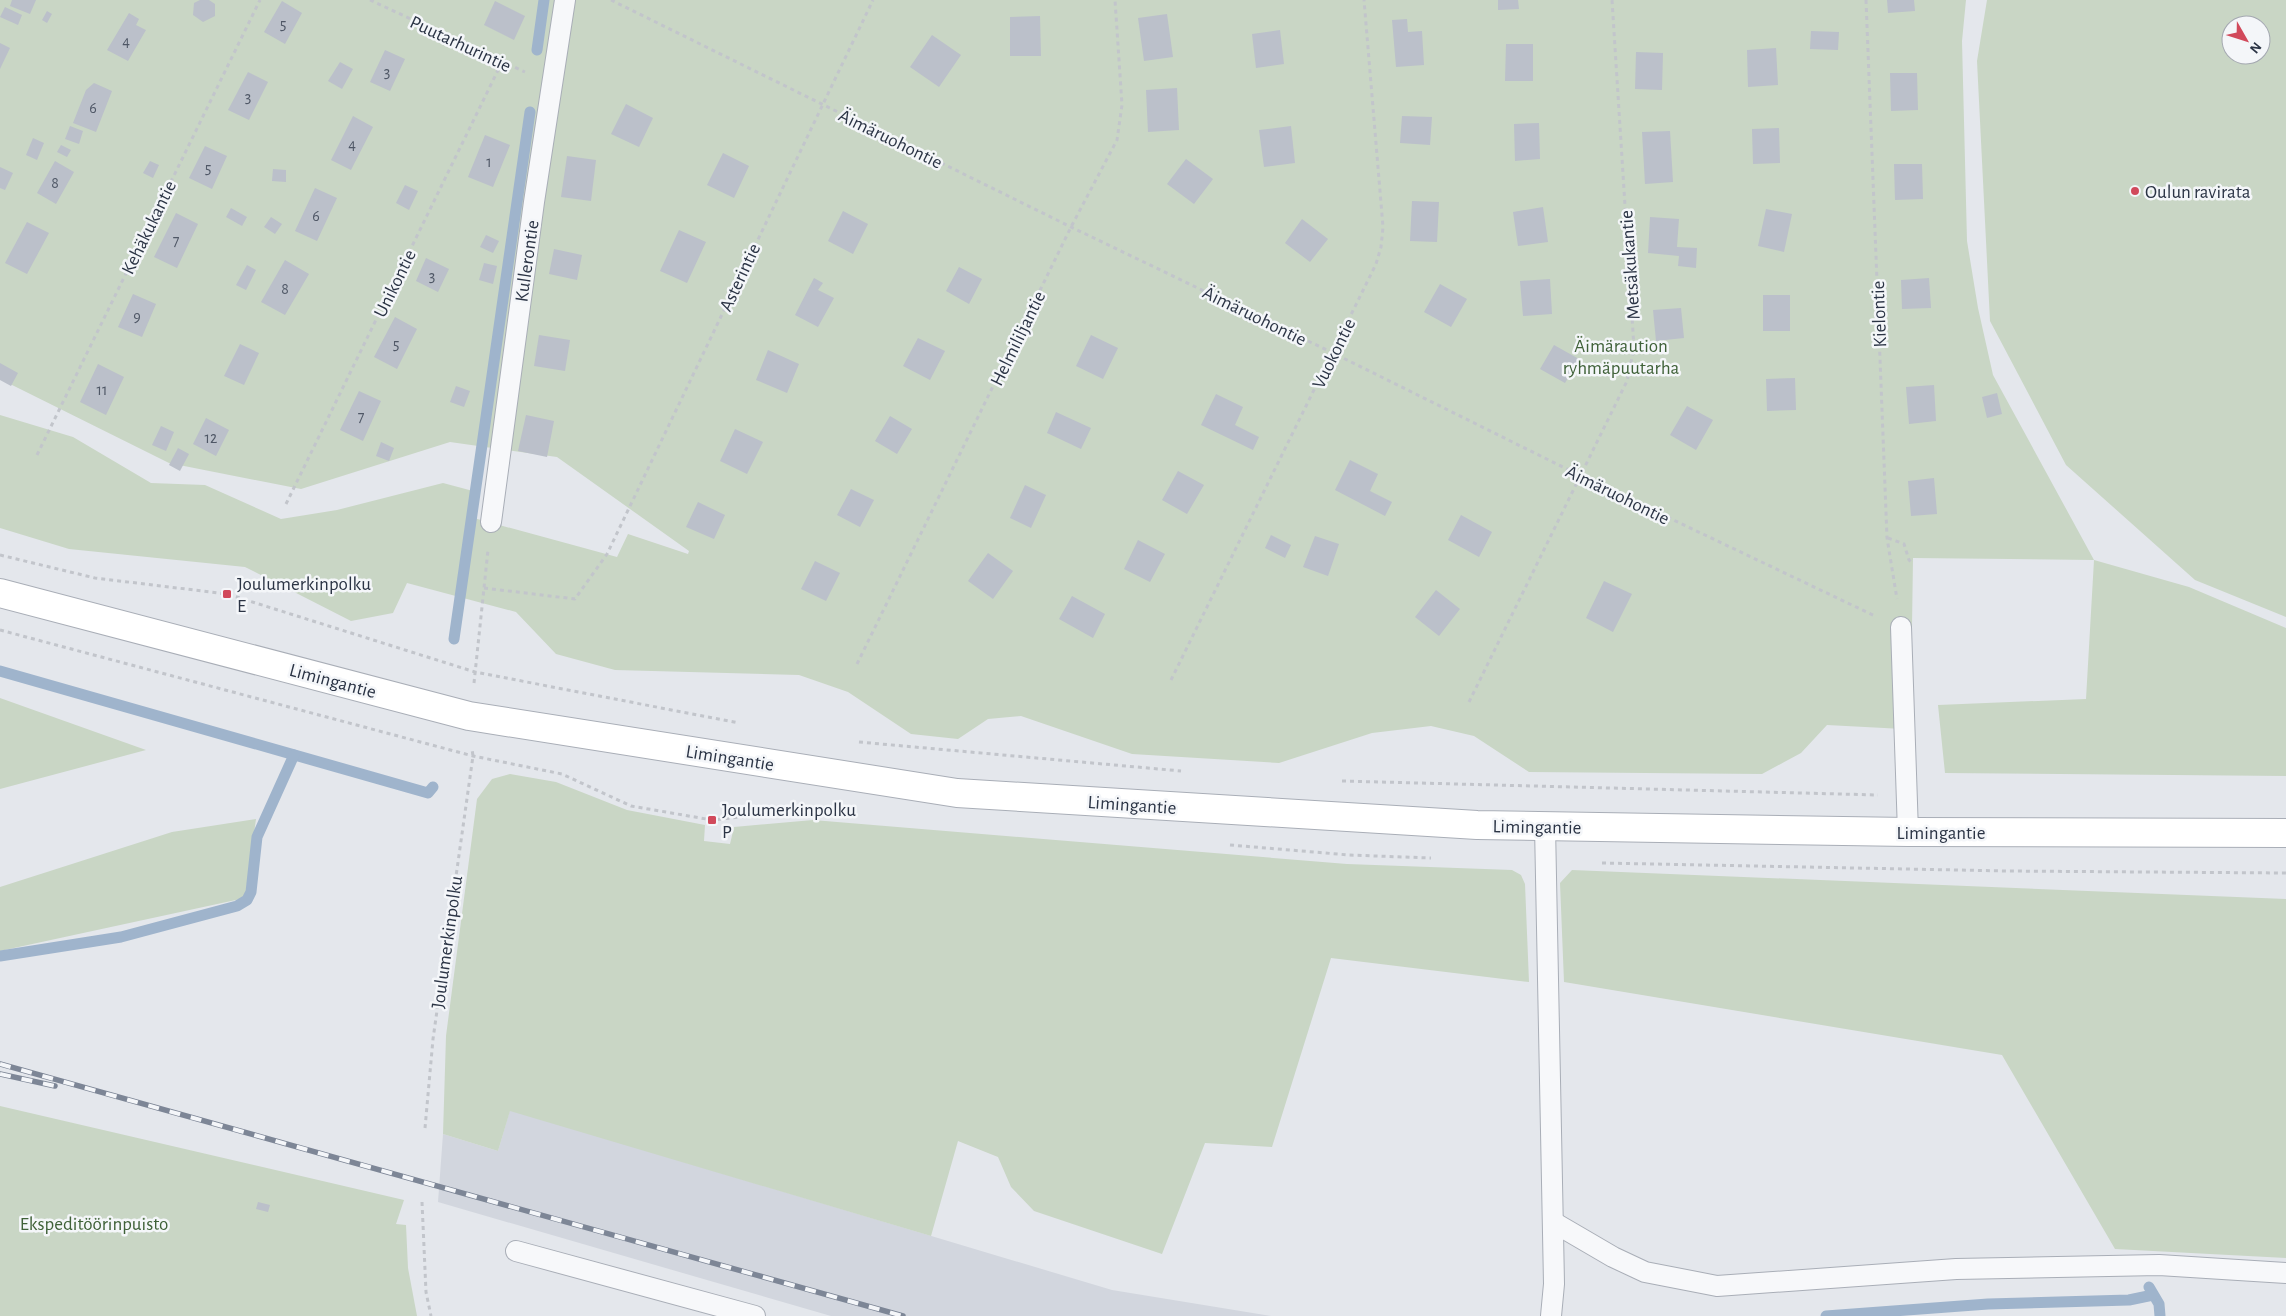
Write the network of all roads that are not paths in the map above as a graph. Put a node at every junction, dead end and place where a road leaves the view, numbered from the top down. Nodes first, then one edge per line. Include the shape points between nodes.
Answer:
1 (565, 0) edge
2 (491, 522) road end
3 (0, 593) edge
4 (1901, 627) road end
5 (1545, 826) junction
6 (1908, 832) junction
7 (2286, 833) edge
8 (1553, 1222) junction
9 (516, 1251) dead end
10 (2286, 1273) edge
11 (755, 1316) edge
12 (1551, 1316) edge

1 - 2 lane, Kullerontie
3 - 5 main road, Limingantie via 469,716 957,793 1477,825
4 - 6 lane
5 - 6 main road, Limingantie
5 - 8 lane
6 - 7 main road, Limingantie
8 - 10 lane via 1645,1272 1717,1286 1965,1268 2159,1265
8 - 12 lane
9 - 11 lane

